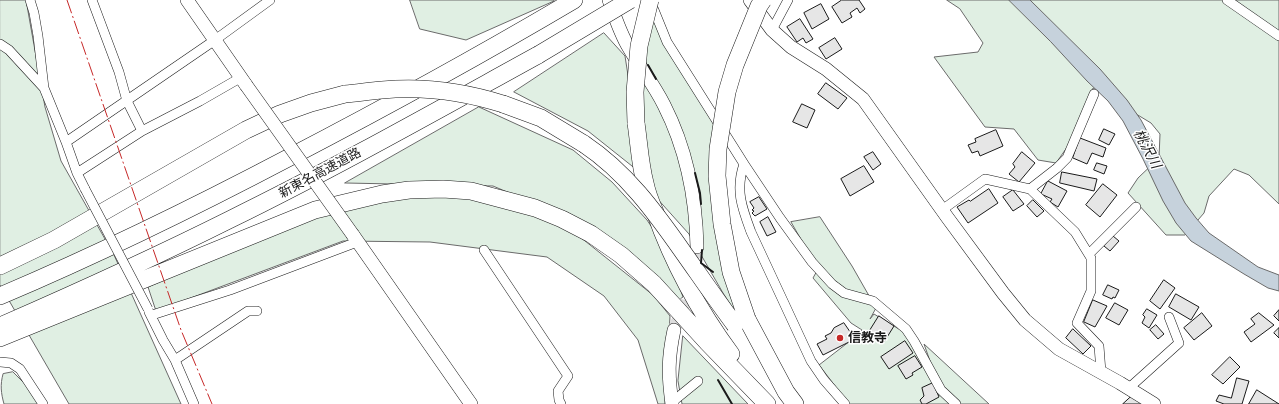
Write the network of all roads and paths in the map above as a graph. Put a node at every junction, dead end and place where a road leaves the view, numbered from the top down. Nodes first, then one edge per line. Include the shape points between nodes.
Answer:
1 (30, 0) edge
2 (92, 0) edge
3 (187, 0) edge
4 (270, 0) edge
5 (574, 0) edge
6 (609, 0) edge
7 (630, 0) edge
8 (649, 0) edge
9 (750, 0) edge
10 (763, 0) edge
11 (788, 0) edge
12 (1227, 0) edge
13 (772, 30) junction
14 (1279, 36) edge
15 (215, 40) junction
16 (0, 44) edge
17 (243, 81) junction
18 (44, 88) junction
19 (1094, 94) dead end
20 (126, 101) junction
21 (142, 131) junction
22 (66, 142) junction
23 (744, 164) junction
24 (78, 173) junction
25 (1030, 189) junction
26 (1136, 207) dead end
27 (942, 210) junction
28 (355, 239) junction
29 (697, 247) tunnel mouth
30 (484, 250) dead end
31 (1088, 254) junction
32 (0, 266) edge
33 (0, 296) edge
34 (257, 311) dead end
35 (150, 312) junction
36 (1170, 317) dead end
37 (741, 322) junction
38 (0, 326) edge
39 (674, 330) tunnel mouth
40 (0, 338) edge
41 (175, 360) junction
42 (0, 362) edge
43 (1101, 372) junction
44 (698, 381) dead end
45 (1128, 388) junction
46 (790, 398) edge
47 (672, 403) edge
48 (44, 404) edge
49 (194, 404) edge
50 (471, 404) edge
51 (561, 404) edge
52 (768, 404) edge
53 (845, 404) edge
54 (956, 404) edge
55 (1154, 404) edge

1 - 18 street via 38,36
2 - 20 street
3 - 15 street
4 - 15 street
5 - 33 highway via 381,110 195,206
6 - 29 street via 628,47 676,128 687,164 694,202
7 - 38 highway, 新東名高速道路, bridge via 438,111 230,220
8 - 23 street via 667,42
8 - 52 highway, bridge via 639,46 635,92 636,123 645,184 675,262 719,338
9 - 13 street
10 - 37 highway, bridge via 735,65 718,148 717,176 722,224
11 - 13 street
12 - 14 street
13 - 27 street via 791,47 826,69 863,99
15 - 17 street
15 - 20 street
16 - 18 street via 9,50
17 - 21 street
17 - 28 street, bridge
18 - 22 street
19 - 25 street via 1067,158
20 - 21 street
20 - 22 street
21 - 24 street
22 - 24 street
23 - 53 street via 740,177 740,194 751,232 811,360
23 - 54 street via 812,262 844,293 873,302 906,329 941,390
24 - 35 street, bridge
25 - 27 street via 985,179
25 - 31 street via 1075,232
26 - 31 street
27 - 43 street via 1024,320 1059,349
28 - 35 street via 230,290
28 - 50 street
30 - 51 street via 568,376 558,391
31 - 43 street via 1091,258 1091,291 1078,322 1099,346
32 - 37 highway, bridge via 54,240 246,130 280,114 311,102 345,94 418,89 485,98 541,118 584,144 633,186
34 - 41 street via 248,311
35 - 41 street
36 - 45 street via 1179,344
37 - 46 highway
39 - 47 street via 668,375
40 - 52 highway via 315,210 409,190 471,191 535,208 562,219 591,234 621,255 654,284
41 - 49 street
42 - 48 street via 12,363 20,369
43 - 45 street
44 - 47 street
45 - 55 street

